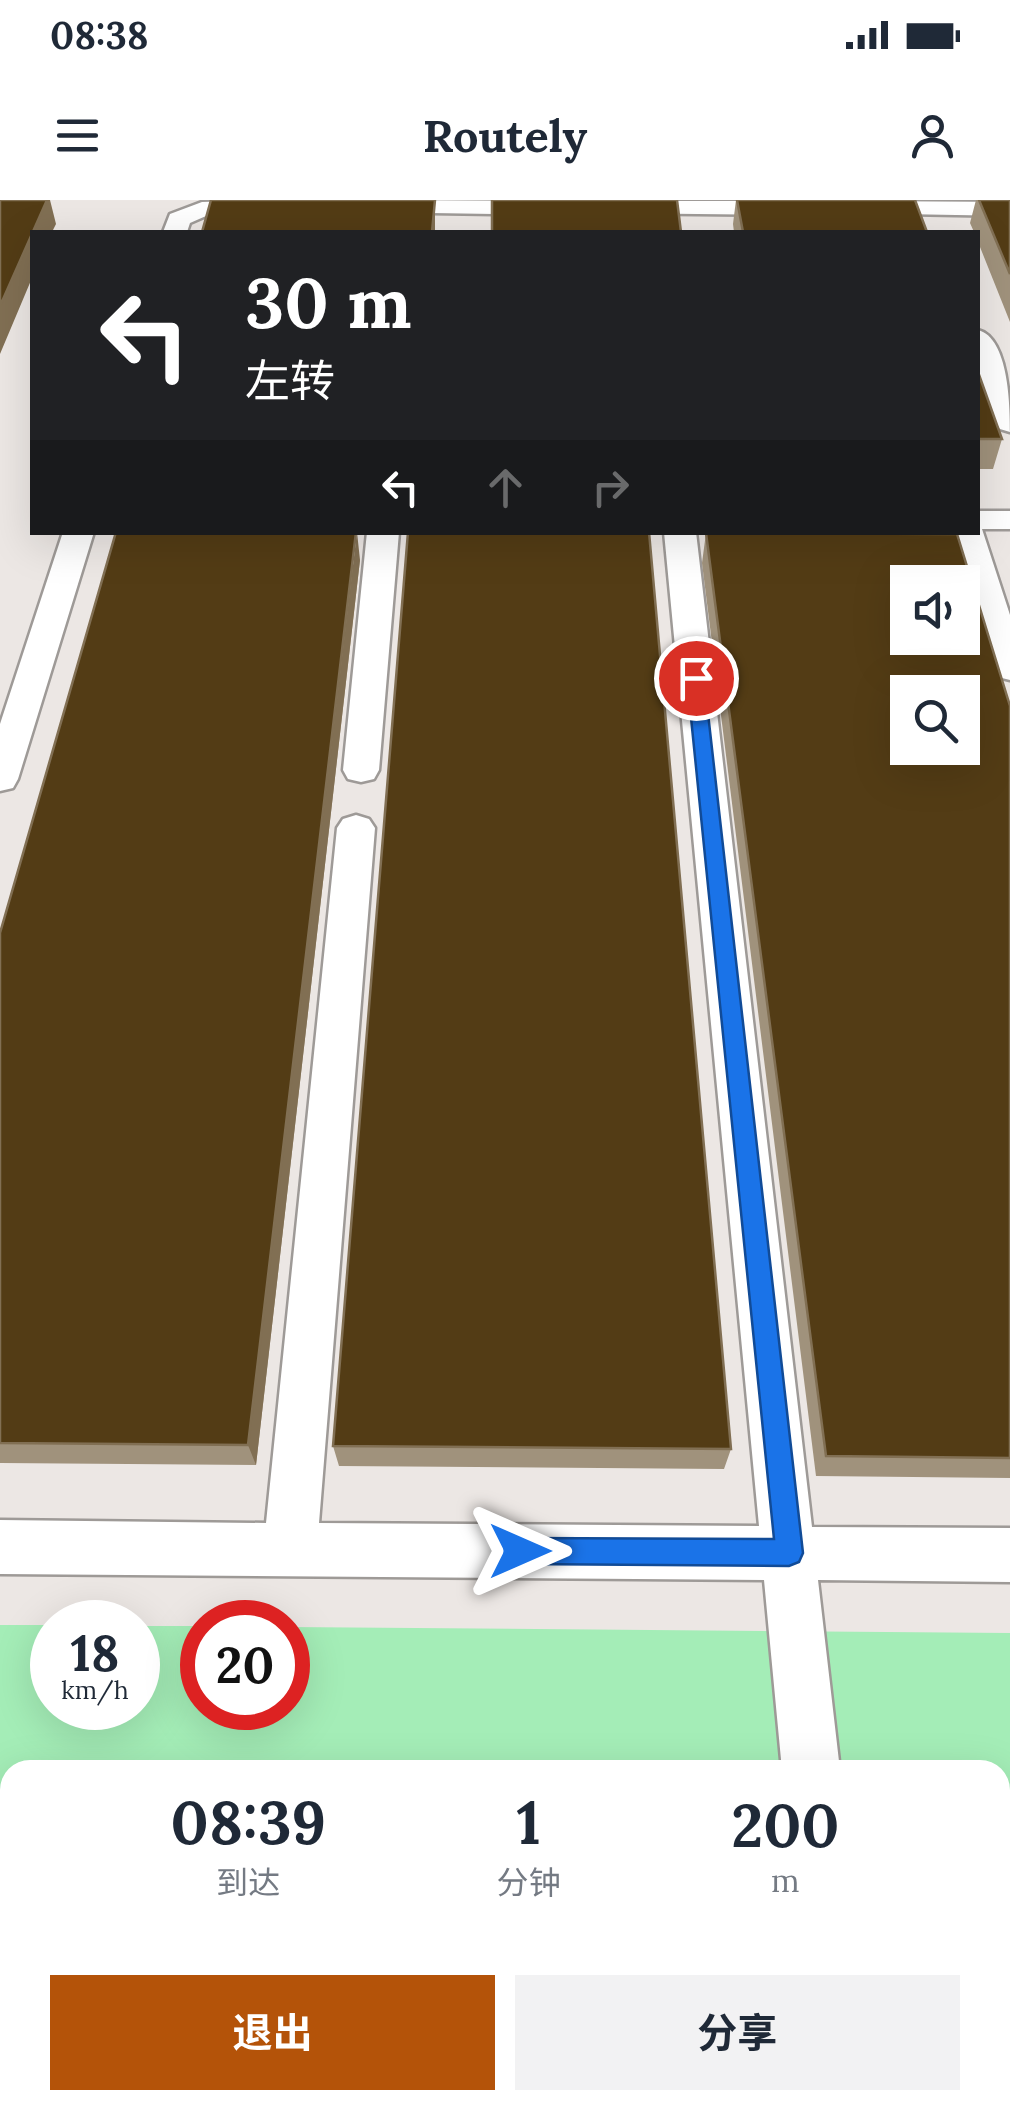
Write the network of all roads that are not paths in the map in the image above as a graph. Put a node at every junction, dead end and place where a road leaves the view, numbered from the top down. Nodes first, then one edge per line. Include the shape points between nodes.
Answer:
1 (301, 207) edge
2 (357, 208) edge
3 (928, 208) junction
4 (1010, 209) edge
5 (468, 220) edge
6 (700, 220) edge
7 (176, 230) edge
8 (936, 230) edge
9 (980, 343) edge
10 (1010, 423) edge
11 (980, 520) edge
12 (1010, 520) edge
13 (78, 535) edge
14 (383, 535) edge
15 (680, 535) edge
16 (969, 535) edge
17 (1010, 668) edge
18 (361, 770) dead end
19 (0, 779) edge
20 (356, 828) dead end
21 (0, 1547) edge
22 (290, 1550) junction
23 (789, 1553) junction
24 (1010, 1554) edge
25 (810, 1760) edge

1 - 7 lane via 202,209 179,219
2 - 5 lane
3 - 4 lane
3 - 6 lane via 822,208
3 - 8 lane
5 - 6 lane
9 - 10 lane
11 - 12 lane
13 - 19 lane
14 - 18 lane
15 - 23 lane
16 - 17 lane
20 - 22 lane
21 - 22 lane
22 - 23 lane
23 - 24 lane
23 - 25 lane

